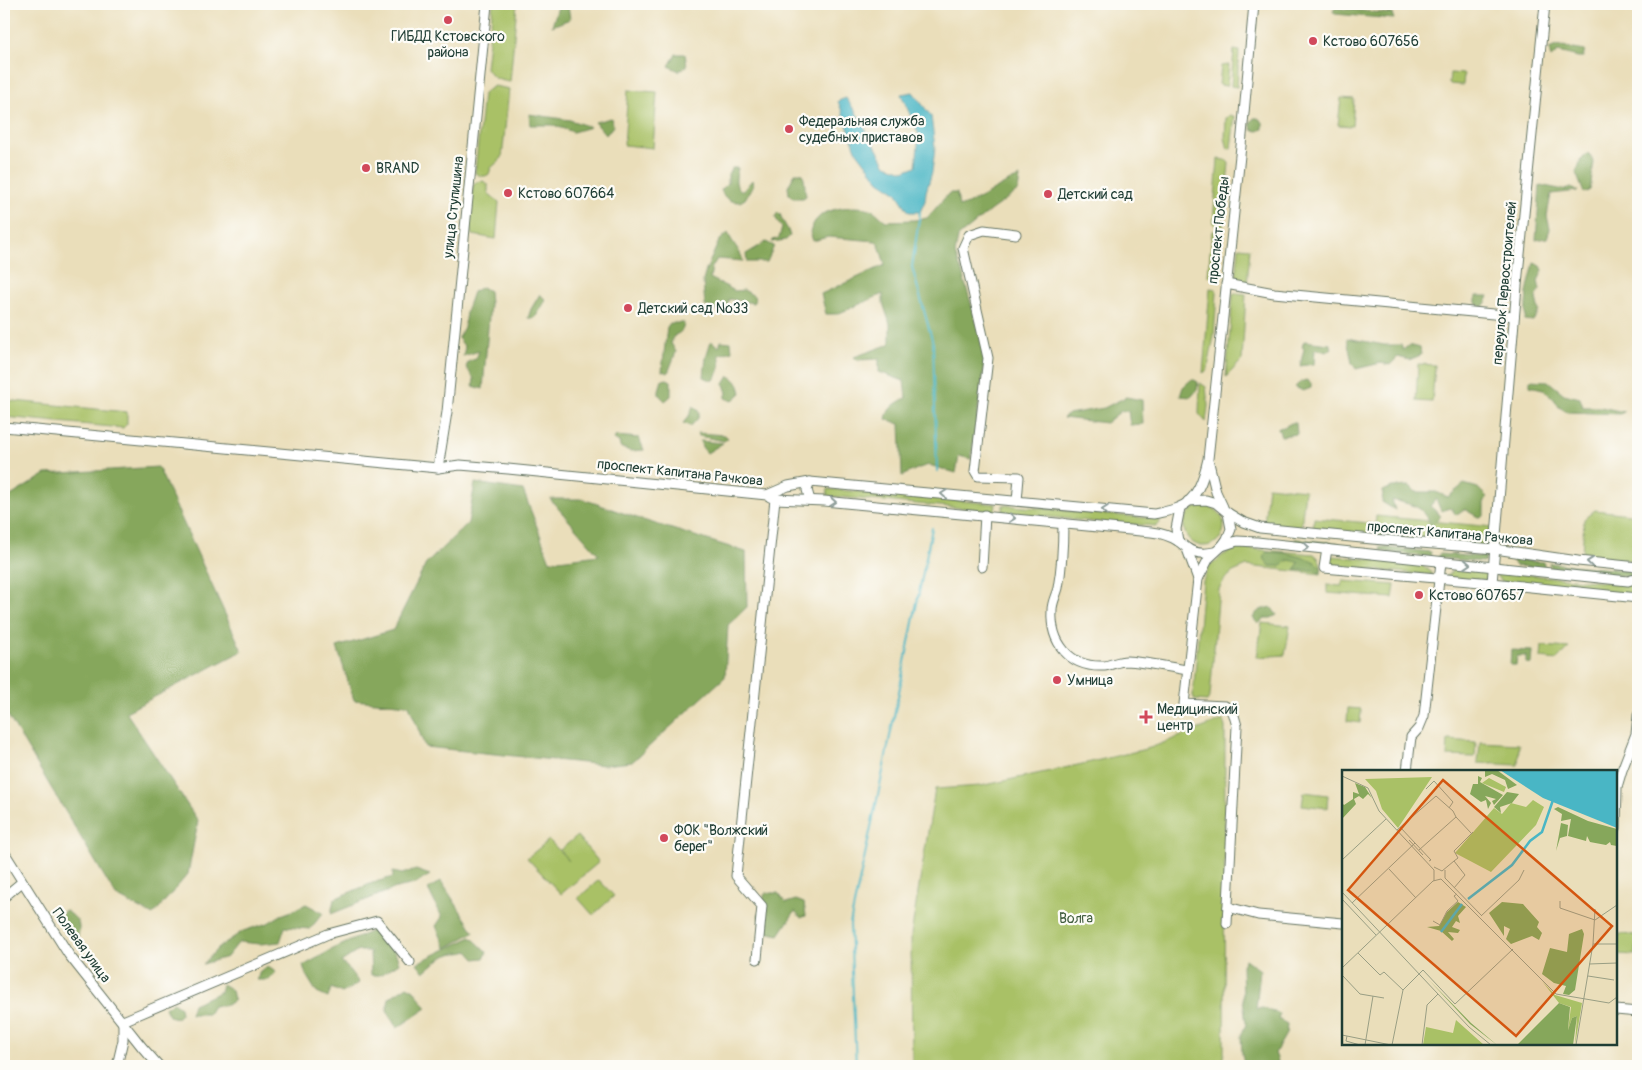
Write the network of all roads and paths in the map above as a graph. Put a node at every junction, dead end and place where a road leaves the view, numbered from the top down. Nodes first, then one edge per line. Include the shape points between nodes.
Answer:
1 (487, 4) edge
2 (1254, 4) edge
3 (1545, 4) edge
4 (1016, 234) dead end
5 (1226, 284) junction
6 (1514, 316) junction
7 (4, 427) edge
8 (1208, 459) junction
9 (438, 468) junction
10 (810, 482) junction
11 (771, 497) junction
12 (810, 500) junction
13 (1017, 501) junction
14 (1188, 501) junction
15 (1180, 508) junction
16 (1226, 512) junction
17 (985, 515) junction
18 (1063, 523) junction
19 (1260, 528) junction
20 (1178, 541) junction
21 (1257, 542) junction
22 (1187, 549) junction
23 (1219, 549) junction
24 (1327, 549) junction
25 (1495, 549) junction
26 (1441, 562) junction
27 (1493, 566) junction
28 (982, 567) dead end
29 (1638, 567) edge
30 (1439, 578) junction
31 (1638, 578) edge
32 (1198, 579) junction
33 (1628, 581) junction
34 (1492, 583) junction
35 (1638, 583) edge
36 (1638, 598) edge
37 (1187, 670) junction
38 (1638, 715) edge
39 (1407, 770) edge
40 (1617, 787) edge
41 (4, 852) edge
42 (22, 882) junction
43 (4, 897) edge
44 (1228, 907) junction
45 (1227, 924) dead end
46 (1342, 924) edge
47 (757, 959) dead end
48 (410, 962) dead end
49 (1617, 1010) edge
50 (1638, 1012) edge
51 (122, 1021) junction
52 (117, 1066) edge
53 (160, 1066) edge

1 - 9 street, улица Ступишина via 447,412
2 - 5 street, проспект Победы
3 - 6 street, переулок Первостроителей
4 - 13 street via 984,230 969,235 963,248 988,358 975,471 978,476 1019,477
5 - 6 street via 1274,292
5 - 8 street, проспект Победы
6 - 25 street, переулок Первостроителей
7 - 9 street, проспект Капитана Рачкова
8 - 14 street via 1204,478
8 - 16 street via 1216,492
9 - 11 street, проспект Капитана Рачкова via 508,468
10 - 11 street, проспект Капитана Рачкова via 788,486
10 - 12 street via 807,490
13 -> 10 street, проспект Капитана Рачкова
11 - 12 street
11 - 47 street via 736,876 762,906
12 -> 17 street
15 -> 13 street, проспект Капитана Рачкова via 1154,514
14 - 15 street
14 - 16 street via 1206,500 1216,503
15 - 20 street via 1176,529
16 - 19 street, проспект Капитана Рачкова
16 - 23 street via 1231,529
17 -> 18 street
17 - 28 street
18 - 20 street via 1151,532
18 - 37 street via 1051,627 1060,648 1073,659 1088,665 1104,666 1124,661
19 - 21 street
19 - 25 street, проспект Капитана Рачкова
20 - 22 street
21 - 23 street via 1237,541
21 -> 24 street
22 - 23 street via 1205,554
22 - 32 street
23 - 32 street via 1209,558
24 - 26 street
24 - 30 street via 1324,568
25 - 27 street, переулок Первостроителей
29 -> 25 street, проспект Капитана Рачкова
26 -> 27 street
26 - 30 street
27 - 33 street
27 - 34 street, переулок Первостроителей
30 - 34 street
30 - 39 street via 1424,716 1411,737
31 - 33 street
32 - 37 street
33 - 35 street
34 - 36 street
37 - 44 street via 1184,704 1225,706 1233,712 1237,726
38 - 40 street via 1636,734
41 - 42 street, Полевая улица
42 - 43 street
42 - 51 street, Полевая улица via 69,955
44 - 45 street
44 - 46 street via 1258,915
48 - 51 street via 377,920 328,934
49 - 50 street
51 - 52 street via 123,1040
51 - 53 street, Полевая улица

